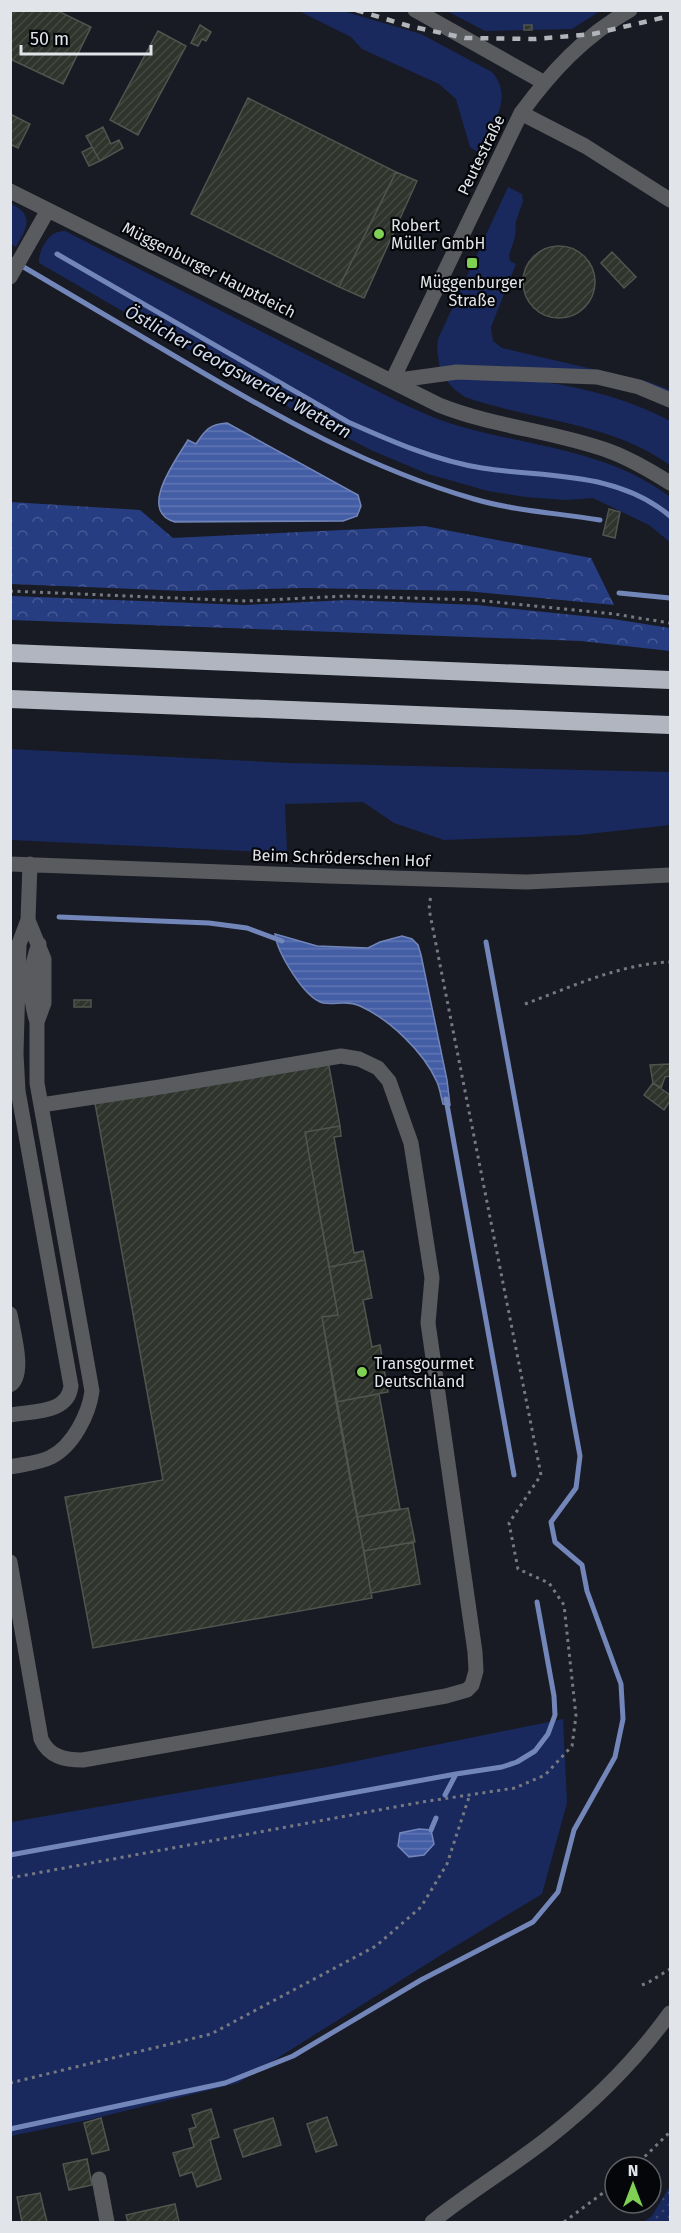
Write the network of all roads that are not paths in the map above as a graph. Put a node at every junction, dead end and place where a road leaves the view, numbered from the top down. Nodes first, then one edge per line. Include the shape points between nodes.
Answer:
1 (415, 10) edge
2 (630, 10) edge
3 (543, 82) junction
4 (521, 113) junction
5 (10, 190) edge
6 (670, 196) edge
7 (48, 210) junction
8 (12, 274) edge
9 (392, 381) junction
10 (670, 400) edge
11 (670, 483) edge
12 (10, 652) edge
13 (670, 680) edge
14 (10, 699) edge
15 (670, 725) edge
16 (10, 864) edge
17 (30, 864) junction
18 (670, 875) edge
19 (28, 920) junction
20 (41, 1105) junction
21 (10, 1314) edge
22 (10, 1385) edge
23 (10, 1415) edge
24 (10, 1467) edge
25 (10, 1562) edge
26 (670, 2013) edge
27 (99, 2180) dead end
28 (107, 2223) edge
29 (432, 2223) edge

1 - 3 street
2 - 3 street, Peutestraße via 579,45
3 - 4 street, Peutestraße
4 - 6 street
4 - 9 street, Peutestraße
5 - 7 street, Müggenburger Hauptdeich
7 - 8 street
7 - 9 street, Müggenburger Hauptdeich
9 - 10 street via 457,372 597,376
9 - 11 street, Müggenburger Hauptdeich via 456,412 610,451
12 - 13 highway
14 - 15 highway
16 - 17 street, Beim Schröderschen Hof
17 - 18 street, Beim Schröderschen Hof via 527,882
17 - 19 street
19 - 20 street via 44,959 44,1003 37,1022 36,1068
19 - 23 street via 19,944 18,1091 71,1386 68,1398 58,1407
20 - 24 street via 92,1391 86,1414 64,1448 41,1461
20 - 25 street via 341,1056 378,1068 389,1081 411,1143 432,1278 428,1323 465,1574 475,1679 467,1689 446,1696 91,1758 64,1759 46,1749 41,1739
21 - 22 street via 20,1371 17,1381
26 - 29 street via 633,2060 573,2117
27 - 28 street

